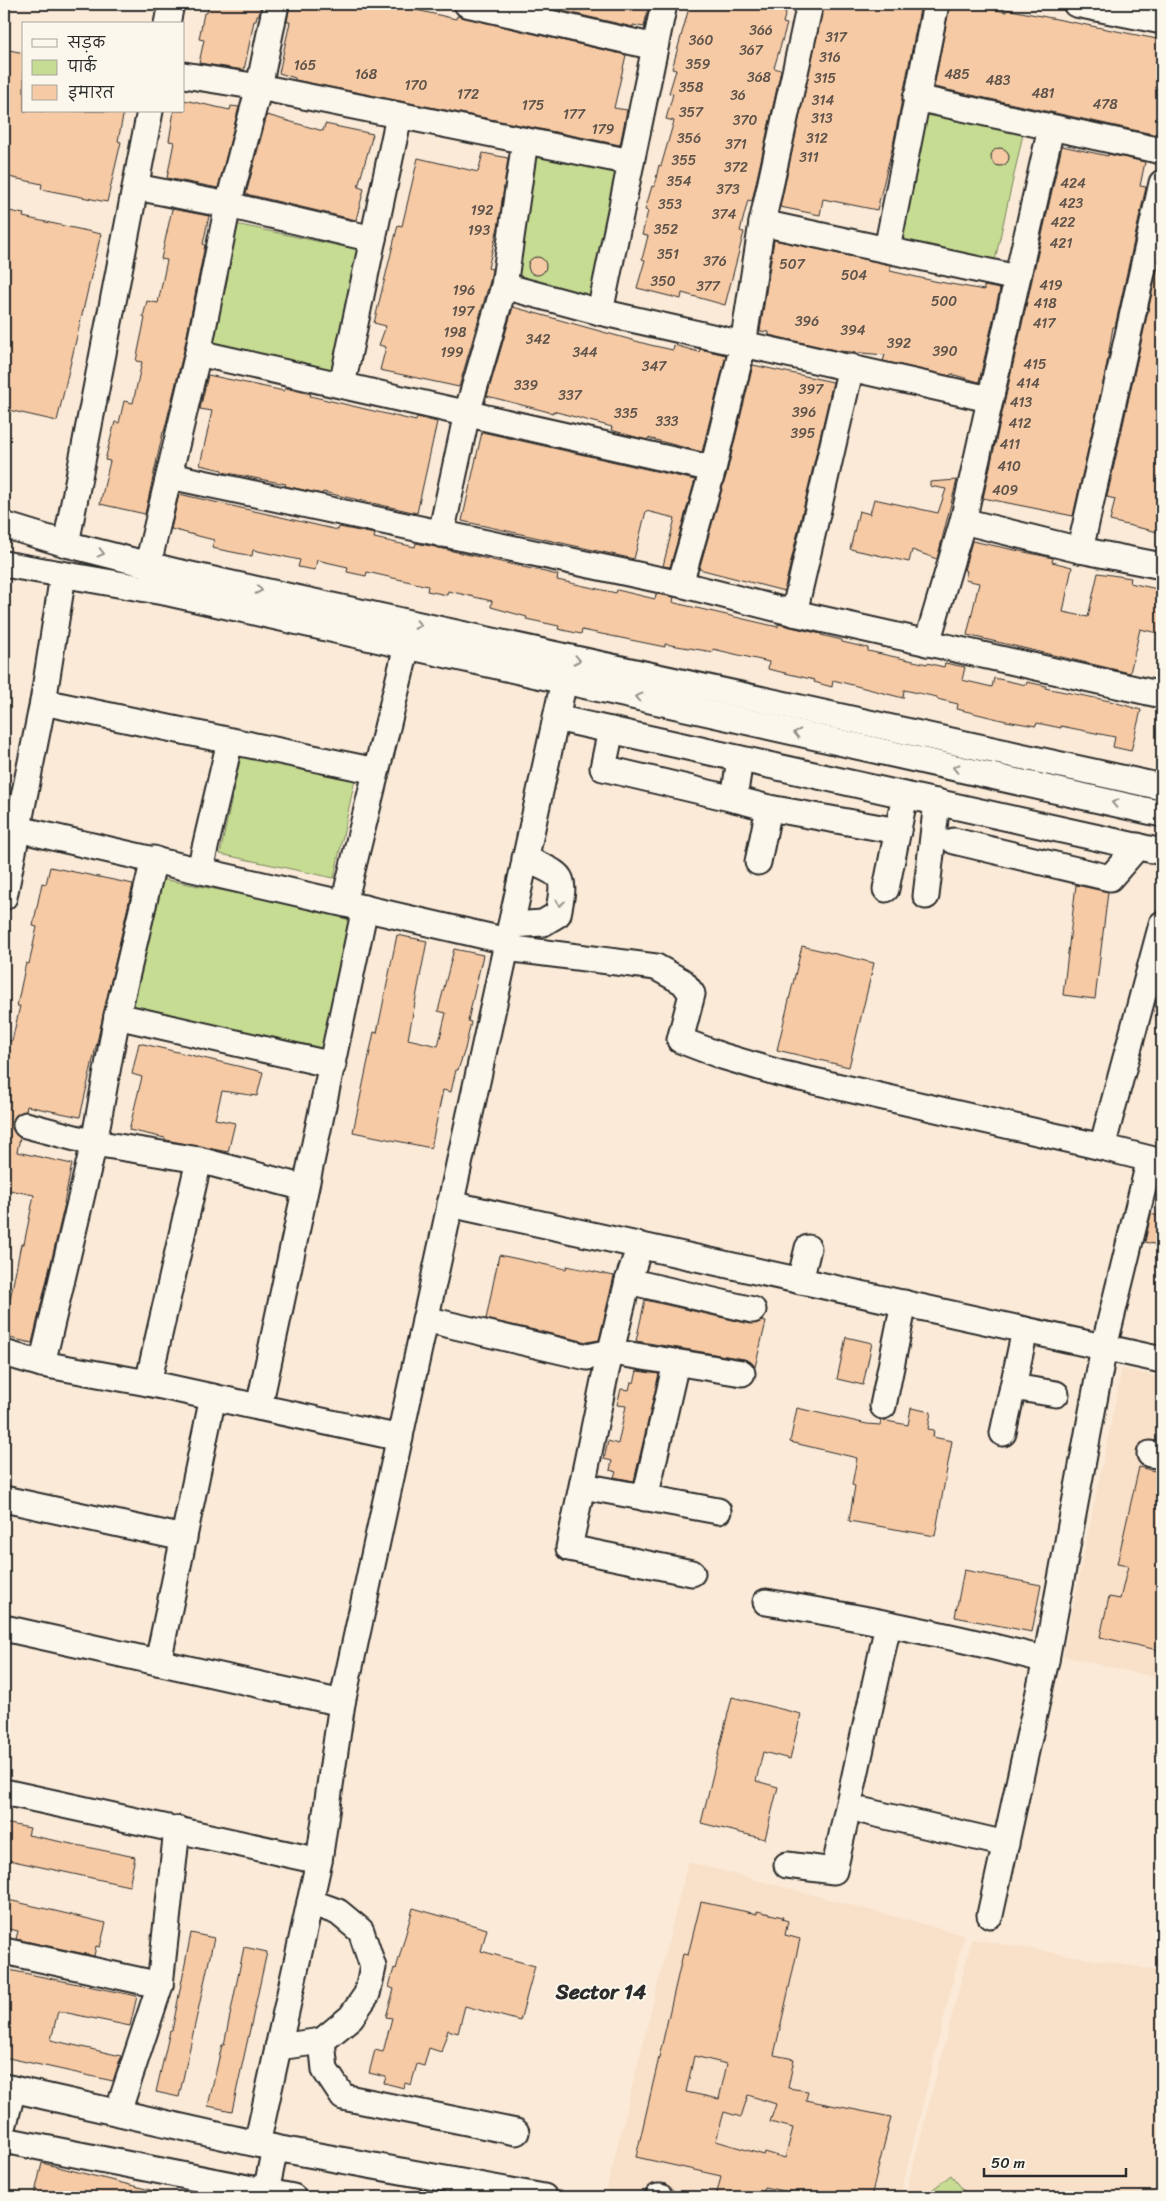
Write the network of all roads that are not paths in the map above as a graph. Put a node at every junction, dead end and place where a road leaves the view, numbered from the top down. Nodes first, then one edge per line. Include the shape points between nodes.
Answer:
1 (171, 4) edge
2 (276, 4) edge
3 (467, 4) edge
4 (664, 4) edge
5 (810, 4) edge
6 (936, 4) edge
7 (1076, 4) edge
8 (537, 12) edge
9 (1162, 21) edge
10 (167, 22) edge
11 (655, 47) junction
12 (185, 75) edge
13 (259, 87) junction
14 (916, 98) junction
15 (150, 112) edge
16 (399, 116) junction
17 (1051, 128) junction
18 (526, 141) junction
19 (1162, 151) edge
20 (631, 162) junction
21 (1162, 183) edge
22 (136, 187) junction
23 (228, 205) junction
24 (762, 223) junction
25 (373, 239) junction
26 (887, 249) junction
27 (1017, 278) junction
28 (504, 286) junction
29 (600, 312) junction
30 (743, 345) junction
31 (198, 352) junction
32 (852, 367) junction
33 (342, 385) junction
34 (989, 399) junction
35 (467, 413) junction
36 (713, 469) junction
37 (170, 476) junction
38 (963, 520) junction
39 (4, 525) edge
40 (441, 534) junction
41 (66, 544) junction
42 (1080, 550) junction
43 (4, 564) edge
44 (148, 564) junction
45 (1162, 566) edge
46 (63, 575) junction
47 (680, 584) junction
48 (794, 613) junction
49 (927, 643) junction
50 (407, 646) junction
51 (564, 681) junction
52 (1162, 695) edge
53 (43, 702) junction
54 (556, 718) junction
55 (611, 730) junction
56 (230, 741) junction
57 (740, 759) junction
58 (376, 771) junction
59 (1162, 788) edge
60 (904, 795) junction
61 (734, 799) junction
62 (937, 802) junction
63 (768, 808) junction
64 (1162, 814) edge
65 (18, 829) junction
66 (898, 831) junction
67 (954, 841) dead end
68 (1138, 846) junction
69 (1162, 852) edge
70 (526, 858) junction
71 (154, 859) junction
72 (758, 862) dead end
73 (200, 869) junction
74 (886, 889) dead end
75 (926, 896) dead end
76 (4, 897) edge
77 (355, 905) junction
78 (1162, 924) edge
79 (508, 938) junction
80 (117, 1016) junction
81 (333, 1065) junction
82 (26, 1125) dead end
83 (94, 1143) junction
84 (1102, 1147) junction
85 (199, 1160) junction
86 (305, 1188) junction
87 (450, 1204) junction
88 (640, 1246) junction
89 (808, 1248) dead end
90 (628, 1281) junction
91 (800, 1281) junction
92 (904, 1303) junction
93 (753, 1310) dead end
94 (425, 1319) junction
95 (1025, 1330) junction
96 (1104, 1347) junction
97 (612, 1352) junction
98 (4, 1353) edge
99 (1162, 1360) edge
100 (676, 1363) junction
101 (42, 1364) junction
102 (742, 1374) dead end
103 (148, 1383) junction
104 (1013, 1387) junction
105 (1056, 1394) dead end
106 (213, 1397) junction
107 (883, 1406) dead end
108 (259, 1407) junction
109 (1003, 1433) dead end
110 (400, 1438) junction
111 (583, 1486) junction
112 (645, 1498) junction
113 (4, 1499) edge
114 (718, 1511) dead end
115 (184, 1538) junction
116 (692, 1573) dead end
117 (766, 1602) dead end
118 (888, 1625) junction
119 (4, 1628) edge
120 (1046, 1660) junction
121 (158, 1662) junction
122 (342, 1703) junction
123 (4, 1792) edge
124 (864, 1811) dead end
125 (176, 1829) junction
126 (1006, 1844) junction
127 (319, 1861) junction
128 (788, 1865) dead end
129 (310, 1902) junction
130 (990, 1915) dead end
131 (4, 1951) edge
132 (160, 1985) junction
133 (315, 2042) junction
134 (278, 2047) junction
135 (8, 2088) edge
136 (118, 2112) junction
137 (4, 2124) edge
138 (516, 2132) dead end
139 (4, 2140) edge
140 (266, 2146) junction
141 (265, 2195) edge
142 (293, 2197) edge
143 (544, 2197) edge

1 - 10 street
2 - 13 street
3 - 8 street
4 - 11 street
5 - 24 street
6 - 14 street
7 - 9 street
8 - 11 street
11 - 20 street
12 - 13 street
13 - 16 street
13 - 23 street
14 - 17 street
14 - 26 street
15 - 22 street
16 - 18 street
16 - 25 street
17 - 19 street
17 - 27 street
18 - 20 street
18 - 28 street
20 - 29 street
21 - 42 street
22 - 23 street
22 - 41 street
23 - 25 street
23 - 31 street
24 - 26 street
24 - 30 street
25 - 33 street
26 - 27 street
27 - 34 street
28 - 29 street
28 - 35 street
29 - 30 street
30 - 32 street
30 - 36 street
31 - 33 street
31 - 37 street
32 - 34 street
32 - 48 street
33 - 35 street
34 - 38 street
35 - 36 street
35 - 40 street
36 - 47 street
37 - 40 street
37 - 44 street
38 - 42 street
38 - 49 street
39 - 41 street
40 - 47 street
41 -> 44 street
42 - 45 street
43 - 46 street
44 -> 59 street
46 - 50 street via 169,593
46 - 53 street
47 - 48 street
48 - 49 street
49 - 52 street
50 - 51 street
50 - 58 street
51 - 54 street
64 -> 51 street
53 - 56 street
53 - 65 street
54 - 55 street
54 - 70 street
55 - 57 street
55 - 61 street via 603,768
56 - 58 street
56 - 73 street
57 - 60 street
57 - 61 street
58 - 77 street
60 - 62 street
60 - 66 street
61 - 63 street
62 - 68 street
62 - 75 street
63 - 66 street
63 - 72 street
65 - 71 street
65 - 76 street
66 - 74 street
67 - 68 street via 1110,878
68 - 69 street
70 - 79 street
70 -> 79 street via 557,874 562,882 558,914
71 - 73 street
71 - 80 street
73 - 77 street
77 - 79 street
77 - 81 street
78 - 84 street
79 - 84 street via 656,967 683,982 692,994 680,1040 722,1056 779,1073
79 - 87 street
80 - 81 street
80 - 83 street
81 - 86 street
82 - 83 street
83 - 85 street
83 - 101 street
84 - 96 street via 1150,1159
85 - 86 street
85 - 103 street
86 - 108 street
87 - 88 street
87 - 94 street
88 - 90 street
88 - 91 street
89 - 91 street
90 - 93 street
90 - 97 street
91 - 92 street
92 - 95 street
92 - 107 street
94 - 97 street via 586,1357
94 - 110 street
95 - 96 street
95 - 104 street
96 - 99 street
96 - 120 street
97 - 100 street
97 - 111 street
98 - 101 street
100 - 102 street
100 - 112 street
101 - 103 street
103 - 106 street
104 - 105 street
104 - 109 street
106 - 108 street
106 - 115 street
108 - 110 street
110 - 122 street
111 - 112 street
111 - 116 street via 569,1548
112 - 114 street
113 - 115 street
115 - 121 street
117 - 118 street
118 - 120 street
118 - 128 street via 834,1871
119 - 121 street
120 - 126 street
121 - 122 street
122 - 127 street
123 - 125 street
124 - 126 street
125 - 127 street
125 - 132 street
126 - 130 street
127 - 129 street
129 - 133 street via 338,1912 360,1931 373,1966 367,1994 351,2017
129 - 134 street
131 - 132 street
132 - 136 street
133 - 134 street
133 - 138 street via 325,2070 343,2097
134 - 140 street
135 - 136 street
135 - 137 street
136 - 140 street
139 - 141 street
140 - 141 street
140 - 143 street
141 - 142 street

